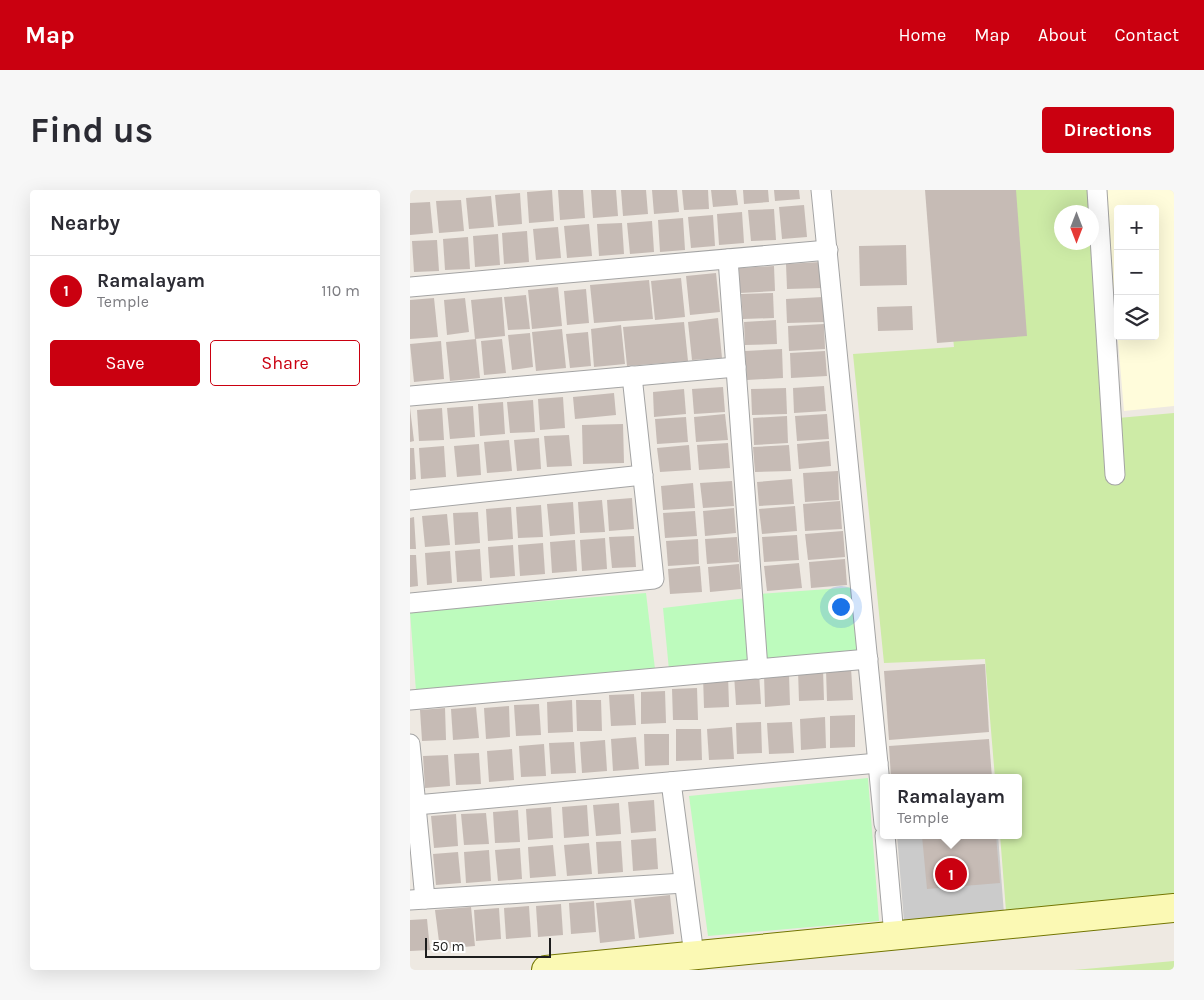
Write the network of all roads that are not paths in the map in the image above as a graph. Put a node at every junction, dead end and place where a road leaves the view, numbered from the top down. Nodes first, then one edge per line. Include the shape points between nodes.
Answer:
1 (821, 190) edge
2 (1097, 190) edge
3 (828, 250) junction
4 (728, 259) junction
5 (410, 287) edge
6 (736, 367) junction
7 (632, 376) junction
8 (410, 396) edge
9 (643, 475) junction
10 (1115, 475) dead end
11 (410, 500) edge
12 (410, 603) edge
13 (868, 659) junction
14 (758, 669) junction
15 (410, 700) edge
16 (410, 744) edge
17 (878, 763) junction
18 (671, 782) junction
19 (880, 783) edge
20 (416, 805) junction
21 (884, 839) edge
22 (684, 883) junction
23 (418, 899) edge
24 (1174, 908) edge
25 (894, 936) junction
26 (694, 955) junction
27 (546, 970) edge

1 - 3 street
2 - 10 street
3 - 4 street
3 - 13 street
4 - 5 street
4 - 6 street
6 - 7 street
6 - 14 street
7 - 8 street
7 - 9 street
9 - 11 street
9 - 12 street via 654,579
13 - 14 street
13 - 17 street
14 - 15 street
16 - 20 street
17 - 18 street
17 - 19 street
18 - 20 street
18 - 22 street
20 - 23 street
21 - 25 street
22 - 23 street
22 - 26 street
24 - 25 street
25 - 26 street
26 - 27 street

